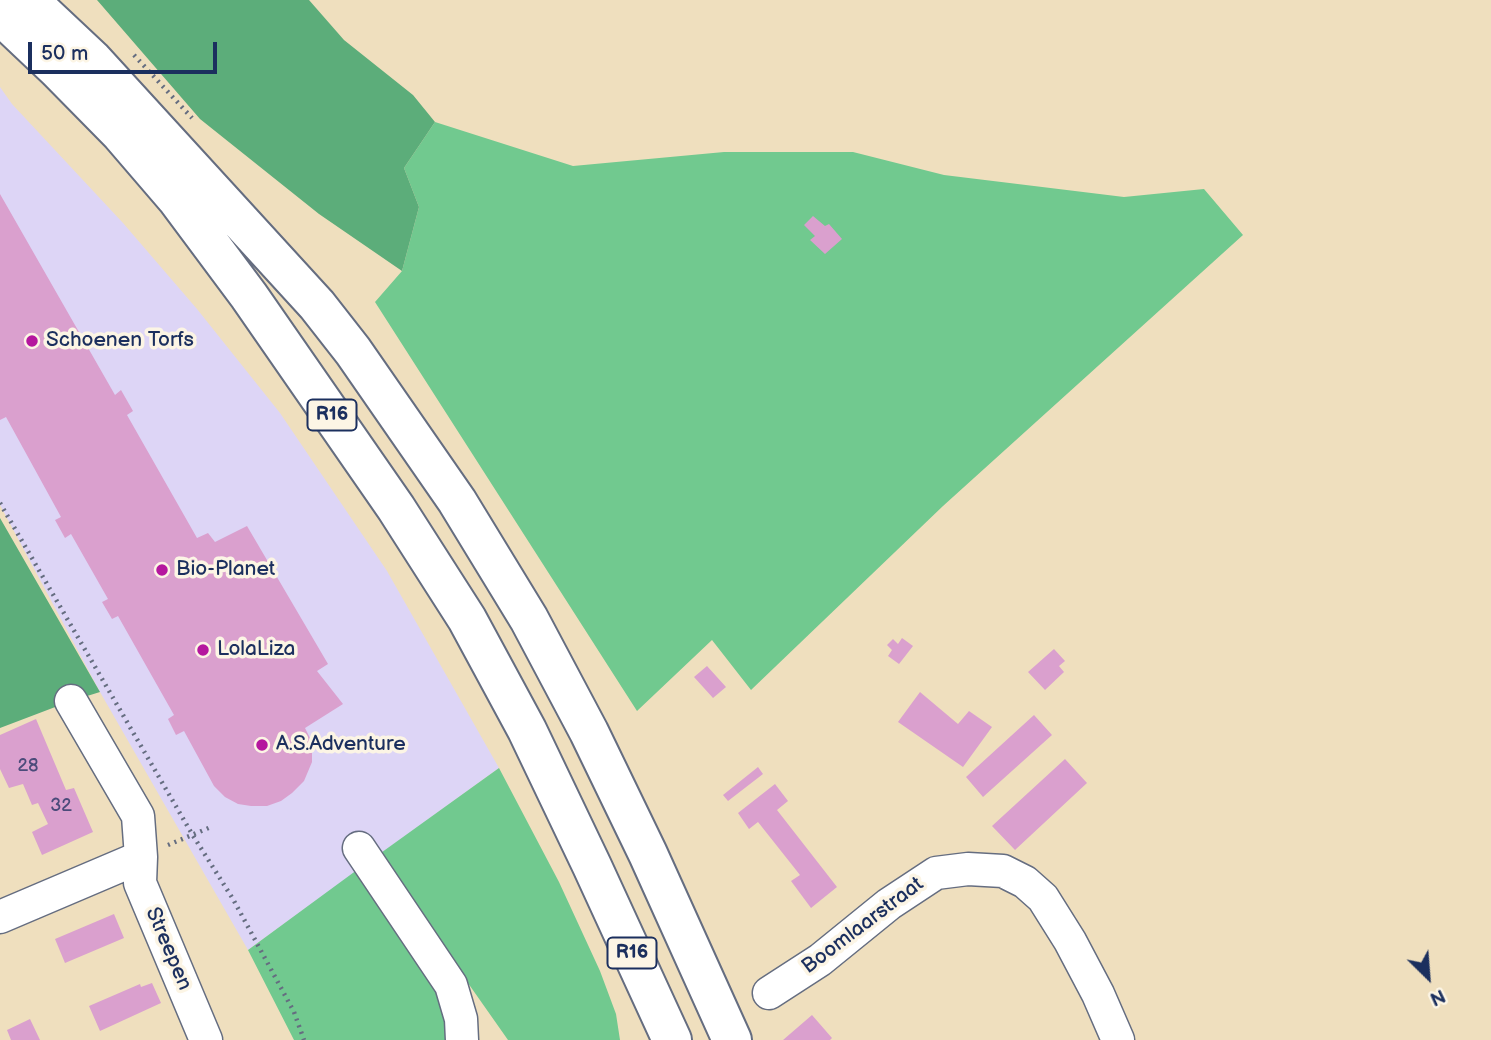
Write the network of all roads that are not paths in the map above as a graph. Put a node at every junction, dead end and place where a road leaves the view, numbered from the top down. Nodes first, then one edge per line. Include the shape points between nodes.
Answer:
1 (29, 0) edge
2 (0, 15) edge
3 (71, 701) dead end
4 (359, 848) dead end
5 (141, 857) junction
6 (0, 917) edge
7 (769, 993) dead end
8 (206, 1040) edge
9 (462, 1040) edge
10 (672, 1040) edge
11 (732, 1040) edge
12 (1118, 1040) edge

1 - 11 highway, R16 via 92,60 317,305 457,501 589,732
2 - 10 highway, R16 via 121,134 176,198 397,508 467,619 527,730
3 - 5 street, Streepen via 138,816
4 - 9 street via 451,985
5 - 6 street
5 - 8 street, Streepen via 139,883
7 - 12 street, Boomlaarstraat via 936,873 1003,871 1043,898 1098,994

